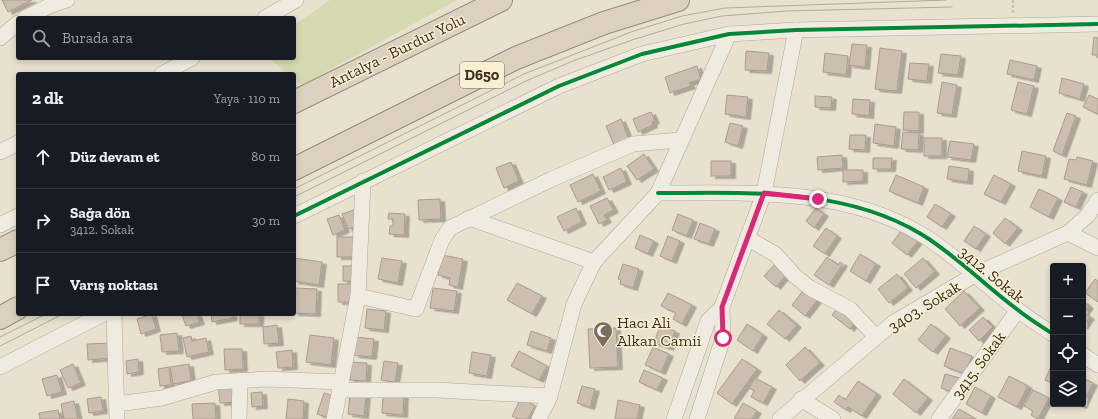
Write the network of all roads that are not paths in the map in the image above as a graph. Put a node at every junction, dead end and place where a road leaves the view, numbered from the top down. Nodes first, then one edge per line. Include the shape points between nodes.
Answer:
1 (67, 0) edge
2 (296, 0) edge
3 (501, 0) edge
4 (678, 0) edge
5 (29, 16) edge
6 (268, 16) edge
7 (1098, 24) edge
8 (16, 25) edge
9 (796, 30) junction
10 (729, 34) junction
11 (0, 38) edge
12 (188, 60) edge
13 (166, 72) edge
14 (296, 101) edge
15 (680, 140) junction
16 (16, 144) edge
17 (0, 152) edge
18 (296, 168) edge
19 (363, 181) junction
20 (658, 193) junction
21 (764, 193) junction
22 (1098, 200) edge
23 (296, 215) edge
24 (16, 217) edge
25 (469, 218) junction
26 (0, 225) edge
27 (1068, 233) junction
28 (747, 238) junction
29 (16, 242) edge
30 (1098, 248) edge
31 (0, 250) edge
32 (594, 262) junction
33 (976, 274) junction
34 (358, 296) junction
35 (722, 307) junction
36 (16, 309) edge
37 (1018, 310) junction
38 (99, 316) edge
39 (114, 316) edge
40 (0, 318) edge
41 (1050, 332) edge
42 (876, 337) junction
43 (1086, 357) edge
44 (1098, 365) edge
45 (0, 367) edge
46 (240, 381) junction
47 (340, 386) junction
48 (550, 396) junction
49 (801, 400) junction
50 (117, 412) edge
51 (545, 417) edge
52 (239, 419) edge
53 (334, 419) edge
54 (674, 419) edge
55 (697, 419) edge
56 (780, 419) edge
57 (833, 419) edge
58 (939, 419) edge

1 - 5 street
2 - 6 street
3 - 14 highway, Antalya - Burdur Yolu
4 - 18 highway, D650 via 604,23 516,58
7 - 9 street
8 - 11 street
9 - 10 street
9 - 21 street
10 - 15 street
10 - 19 street via 642,54 559,86
12 - 13 street
15 - 20 street
15 - 25 street via 633,144
16 - 17 street
19 - 23 street
19 - 34 street
20 - 21 street, 3412. Sokak
20 - 32 street
21 - 28 street
21 - 33 street, 3412. Sokak via 818,199 881,214 921,234
22 - 27 street, 3403. Sokak via 1088,215
24 - 26 street
25 - 32 street
25 - 34 street via 450,228 442,240 416,309
27 - 30 street
27 - 33 street, 3403. Sokak
28 - 35 street
28 - 42 street via 775,254 794,276 810,288 850,309
29 - 31 highway
32 - 48 street via 574,304
33 - 37 street, 3412. Sokak
33 - 42 street, 3403. Sokak via 892,323
34 - 47 street
35 - 54 street via 708,320
35 - 55 street via 723,338
36 - 40 highway
37 - 41 street, 3412. Sokak
37 - 58 street, 3415. Sokak
38 - 45 street
39 - 50 street
42 - 49 street, 3403. Sokak
43 - 44 street
46 - 47 street via 267,379
46 - 50 street via 216,382
46 - 52 street
47 - 48 street
47 - 53 street
48 - 51 street
49 - 56 street, 3403. Sokak
49 - 57 street

